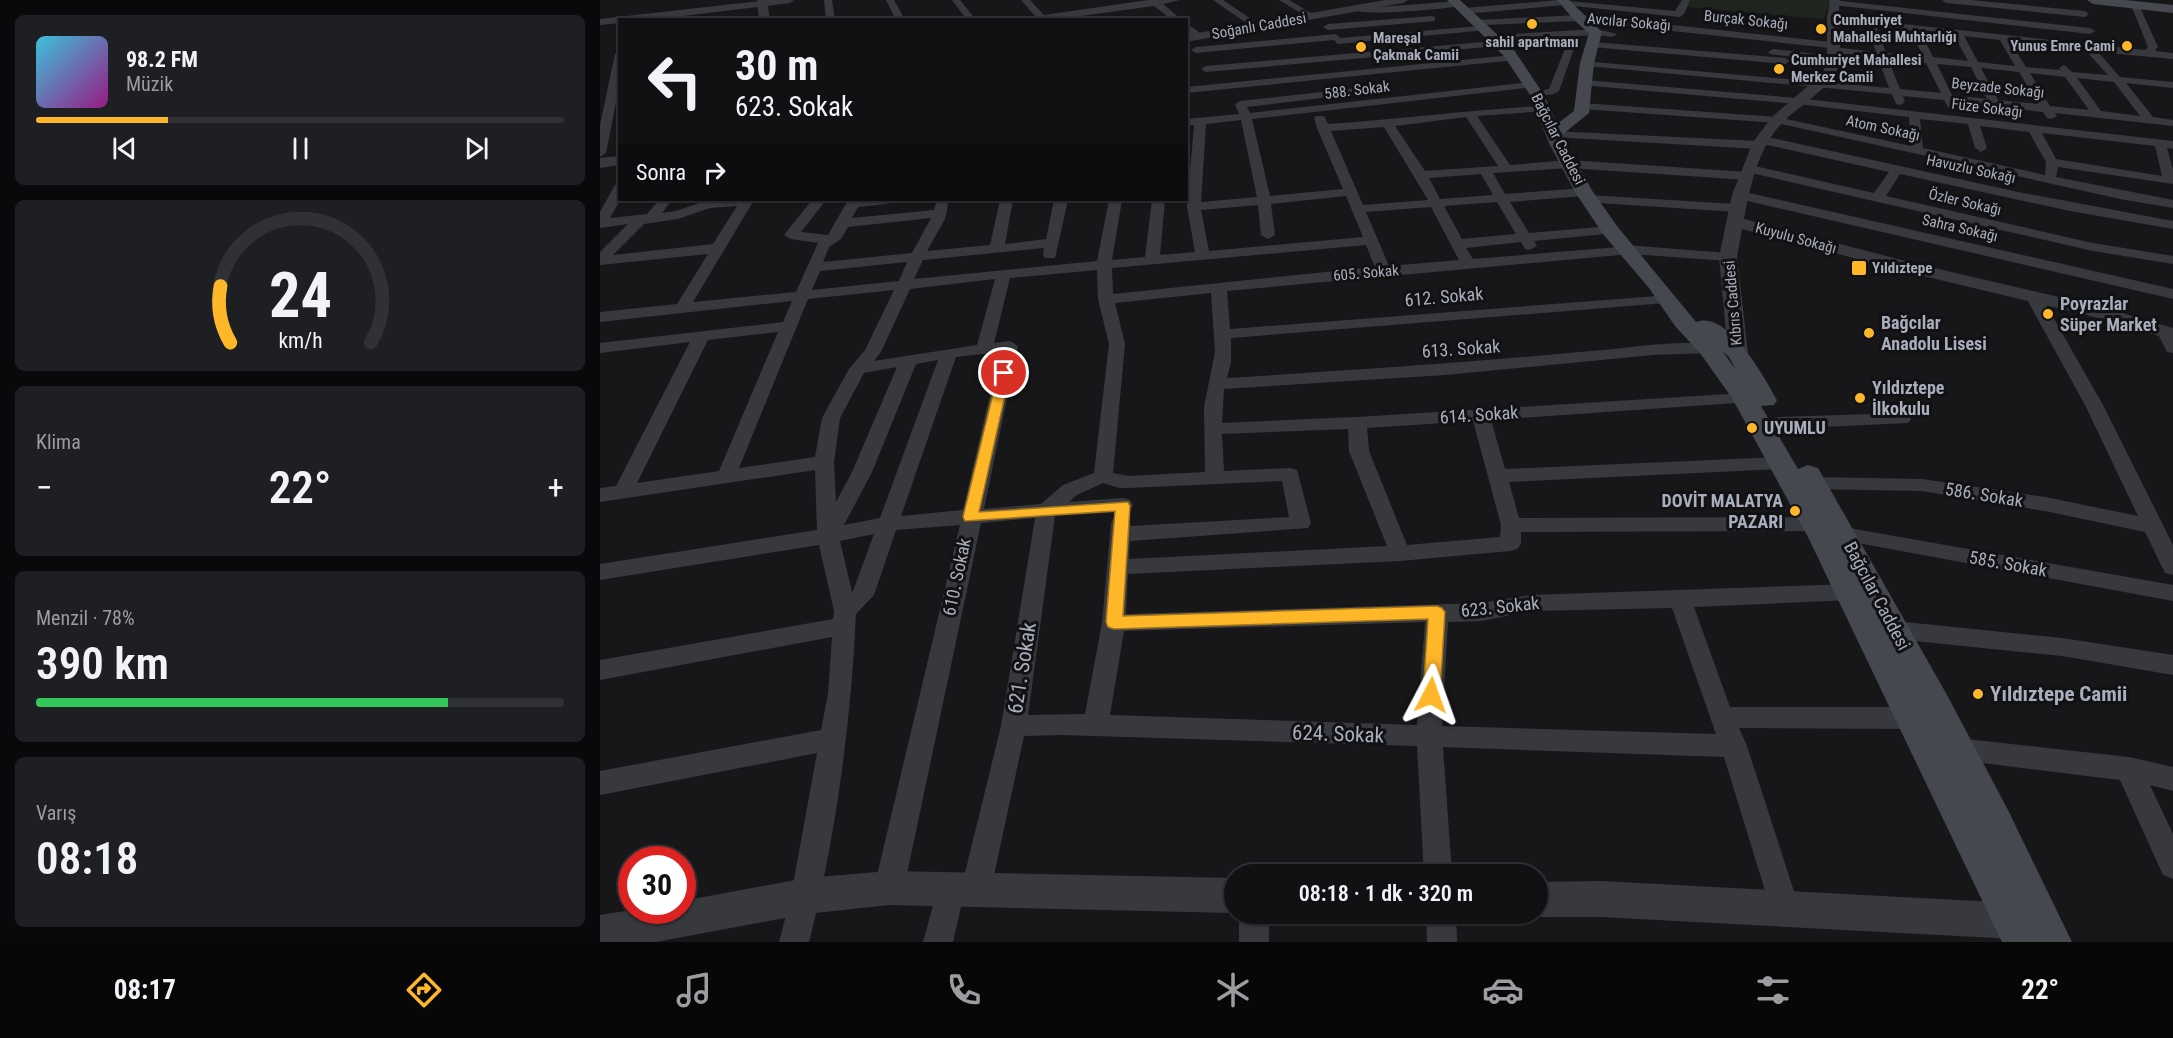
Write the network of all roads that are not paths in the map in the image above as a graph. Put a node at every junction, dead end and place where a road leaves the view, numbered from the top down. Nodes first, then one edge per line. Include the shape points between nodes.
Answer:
1 (696, 0) edge
2 (790, 0) edge
3 (828, 0) edge
4 (890, 0) edge
5 (956, 0) edge
6 (1025, 0) edge
7 (1087, 0) edge
8 (1176, 0) edge
9 (1217, 0) edge
10 (1283, 0) edge
11 (1403, 0) edge
12 (1498, 0) edge
13 (1550, 0) edge
14 (1946, 0) edge
15 (2091, 0) edge
16 (1153, 1) edge
17 (762, 2) edge
18 (1373, 2) edge
19 (1564, 2) edge
20 (1685, 2) edge
21 (2133, 2) edge
22 (1674, 3) dead end
23 (2173, 7) edge
24 (1509, 8) junction
25 (1833, 8) edge
26 (1354, 9) junction
27 (1098, 10) junction
28 (1467, 14) edge
29 (2085, 14) junction
30 (696, 15) edge
31 (1317, 16) junction
32 (625, 18) edge
33 (765, 18) edge
34 (831, 18) edge
35 (900, 18) edge
36 (970, 18) edge
37 (1042, 18) edge
38 (1049, 18) edge
39 (1107, 18) edge
40 (1175, 18) edge
41 (1447, 18) dead end
42 (1579, 18) junction
43 (618, 19) edge
44 (600, 22) edge
45 (1870, 23) junction
46 (1258, 27) junction
47 (1328, 27) junction
48 (1914, 28) junction
49 (1958, 33) junction
50 (1619, 34) dead end
51 (1191, 35) edge
52 (1595, 38) junction
53 (1337, 39) junction
54 (2004, 39) junction
55 (1497, 40) junction
56 (2090, 40) junction
57 (1678, 41) dead end
58 (1570, 43) dead end
59 (2045, 43) junction
60 (2173, 49) edge
61 (1196, 50) junction
62 (1832, 55) junction
63 (1883, 55) junction
64 (1350, 56) junction
65 (2146, 56) junction
66 (2173, 56) edge
67 (1513, 58) junction
68 (1929, 60) junction
69 (1587, 63) junction
70 (1974, 65) junction
71 (1206, 69) junction
72 (2021, 70) junction
73 (1367, 72) junction
74 (2069, 75) junction
75 (617, 76) edge
76 (600, 78) edge
77 (2118, 80) junction
78 (1525, 82) junction
79 (1820, 82) junction
80 (1585, 83) junction
81 (1238, 85) junction
82 (2168, 85) edge
83 (1216, 87) junction
84 (1188, 90) edge
85 (1436, 95) junction
86 (1898, 97) junction
87 (1948, 97) junction
88 (2173, 97) edge
89 (1408, 98) junction
90 (1797, 100) junction
91 (1995, 103) junction
92 (1239, 104) junction
93 (1351, 105) junction
94 (1583, 106) junction
95 (2047, 108) junction
96 (1317, 110) junction
97 (1954, 110) dead end
98 (1468, 113) junction
99 (2097, 114) junction
100 (1914, 115) junction
101 (2001, 115) dead end
102 (1246, 117) junction
103 (1449, 118) junction
104 (1777, 120) junction
105 (2149, 120) junction
106 (1193, 121) edge
107 (1422, 121) junction
108 (1547, 121) junction
109 (1973, 122) junction
110 (2053, 122) dead end
111 (2173, 123) edge
112 (1388, 124) junction
113 (1366, 126) junction
114 (1323, 128) junction
115 (2033, 128) junction
116 (1761, 142) junction
117 (2166, 144) edge
118 (1981, 148) dead end
119 (1191, 151) edge
120 (1917, 151) junction
121 (600, 153) edge
122 (618, 160) edge
123 (2052, 162) junction
124 (600, 163) edge
125 (1575, 165) junction
126 (1988, 166) junction
127 (1506, 168) junction
128 (1898, 170) junction
129 (1485, 171) junction
130 (1749, 173) junction
131 (1421, 175) junction
132 (2050, 180) junction
133 (2172, 181) edge
134 (1980, 188) junction
135 (618, 189) edge
136 (618, 191) edge
137 (600, 192) edge
138 (1350, 192) junction
139 (1586, 195) junction
140 (1501, 197) junction
141 (1877, 199) junction
142 (1264, 200) junction
143 (664, 201) edge
144 (746, 201) edge
145 (818, 201) edge
146 (876, 201) edge
147 (1006, 201) edge
148 (1061, 201) edge
149 (1115, 201) edge
150 (1158, 201) edge
151 (1437, 204) junction
152 (1899, 204) junction
153 (2173, 204) edge
154 (942, 206) edge
155 (1194, 207) junction
156 (1737, 208) junction
157 (1358, 209) junction
158 (652, 217) junction
159 (600, 223) edge
160 (844, 223) junction
161 (2173, 225) edge
162 (1890, 229) junction
163 (1610, 230) junction
164 (1268, 235) dead end
165 (1525, 238) junction
166 (830, 240) junction
167 (1372, 240) junction
168 (1052, 243) junction
169 (1459, 244) junction
170 (719, 248) junction
171 (996, 248) junction
172 (1626, 250) junction
173 (918, 255) junction
174 (1203, 255) junction
175 (1728, 257) junction
176 (1537, 258) junction
177 (2173, 260) edge
178 (600, 261) edge
179 (1152, 261) junction
180 (1468, 264) junction
181 (1104, 265) junction
182 (814, 267) junction
183 (1047, 270) junction
184 (1384, 271) junction
185 (1004, 274) junction
186 (906, 284) junction
187 (1219, 287) junction
188 (1661, 291) junction
189 (2173, 294) edge
190 (803, 295) junction
191 (2033, 296) junction
192 (1106, 299) junction
193 (682, 308) junction
194 (600, 317) edge
195 (790, 326) junction
196 (1224, 334) junction
197 (702, 336) junction
198 (2170, 338) edge
199 (600, 348) edge
200 (984, 348) junction
201 (1723, 350) junction
202 (949, 353) junction
203 (909, 360) junction
204 (858, 369) junction
205 (1216, 384) junction
206 (1744, 398) junction
207 (1480, 415) junction
208 (1902, 419) dead end
209 (1357, 423) junction
210 (1779, 423) junction
211 (1214, 429) junction
212 (824, 462) junction
213 (1781, 462) junction
214 (1103, 476) junction
215 (1499, 476) junction
216 (726, 477) junction
217 (1215, 477) junction
218 (1128, 482) junction
219 (1813, 483) junction
220 (623, 492) junction
221 (600, 495) edge
222 (1123, 506) junction
223 (1046, 510) junction
224 (970, 517) junction
225 (887, 524) junction
226 (1511, 525) junction
227 (2153, 526) junction
228 (1829, 529) junction
229 (1120, 534) junction
230 (828, 536) junction
231 (1400, 553) junction
232 (1119, 567) junction
233 (2173, 567) edge
234 (600, 572) edge
235 (1850, 592) junction
236 (2173, 592) edge
237 (1680, 599) junction
238 (1437, 612) junction
239 (844, 619) junction
240 (1114, 622) junction
241 (1895, 630) junction
242 (2173, 665) edge
243 (600, 670) edge
244 (1721, 717) junction
245 (1913, 718) junction
246 (1096, 725) junction
247 (1014, 726) junction
248 (1429, 737) junction
249 (833, 739) junction
250 (1734, 746) junction
251 (1958, 749) junction
252 (2128, 769) junction
253 (2173, 779) edge
254 (600, 783) edge
255 (1437, 864) edge
256 (2173, 865) edge
257 (889, 888) junction
258 (963, 890) junction
259 (806, 896) junction
260 (1224, 896) edge
261 (1548, 899) edge
262 (1785, 910) junction
263 (1254, 924) edge
264 (1441, 924) edge
265 (2019, 932) edge
266 (600, 934) edge
267 (794, 942) edge
268 (938, 942) edge
269 (1254, 942) edge
270 (1442, 942) edge
271 (2051, 942) edge

1 - 30 street
2 - 17 street
3 - 34 street
4 - 35 street
5 - 36 street
6 - 37 street
7 - 27 street
8 - 16 street
9 - 46 street
10 - 31 street
11 - 18 street, Soğanlı Caddesi
12 - 24 street
13 - 19 street
14 - 29 street
15 - 21 main road
15 - 29 street
16 - 27 street
16 - 40 street
17 - 30 street
17 - 33 street
18 - 26 street, Soğanlı Caddesi
19 - 20 street via 1680,14
19 - 24 street
19 - 42 main road
20 - 22 street
21 - 23 main road
21 - 65 street
24 - 28 street
25 - 45 street
25 - 56 street
25 - 62 street
26 - 28 street
26 - 31 street, Soğanlı Caddesi
27 - 38 street
27 - 39 street
28 - 42 street, Burçak Sokağı
28 - 53 street
28 - 55 main road, Bağcılar Caddesi
29 - 56 street
30 - 32 street
31 - 46 street, Soğanlı Caddesi
31 - 47 street
41 - 47 street
42 - 52 main road
42 - 62 street, Burçak Sokağı
43 - 44 street
45 - 48 street
45 - 63 street
46 - 51 street, Soğanlı Caddesi
47 - 53 street
48 - 49 street
48 - 68 street
49 - 54 street
49 - 70 street
50 - 52 street, Avcılar Sokağı
51 - 61 street
52 - 55 street, Avcılar Sokağı
52 - 62 street via 1703,53
52 - 69 main road
53 - 61 street
53 - 64 street
54 - 59 street
54 - 72 street
55 - 64 street, Avcılar Sokağı
55 - 67 main road, Bağcılar Caddesi
56 - 59 street
56 - 65 street
56 - 77 street
57 - 62 street, Avcılar Sokağı
58 - 78 street via 1554,91
59 - 74 street
60 - 65 street
61 - 71 street
62 - 63 street
62 - 79 street, Kıbrıs Caddesi via 1829,75
63 - 68 street
63 - 86 street
64 - 71 street, Avcılar Sokağı
64 - 73 street
65 - 66 street
65 - 82 street
67 - 73 street
67 - 78 main road, Bağcılar Caddesi
68 - 70 street
68 - 87 street
69 - 79 street, Beyzade Sokağı
69 - 80 main road
70 - 72 street
70 - 91 street
71 - 83 street
72 - 74 street
72 - 95 street
73 - 81 street
73 - 92 street via 1374,85
74 - 77 street
74 - 99 street
75 - 76 street
75 - 121 street
77 - 82 street
77 - 105 street
78 - 85 street, 588. Sokak
78 - 108 main road, Bağcılar Caddesi
79 - 86 street, Beyzade Sokağı
79 - 90 street, Kıbrıs Caddesi
80 - 90 street, Füze Sokağı
80 - 94 main road
81 - 83 street
81 - 92 street
82 - 88 street
83 - 84 street
85 - 89 street, 588. Sokak
85 - 103 street
86 - 87 street, Beyzade Sokağı
87 - 91 street, Beyzade Sokağı
87 - 97 street
89 - 93 street, 588. Sokak
89 - 107 street
90 - 100 street, Füze Sokağı via 1860,113
90 - 104 street, Kıbrıs Caddesi
91 - 95 street, Beyzade Sokağı
91 - 101 street
92 - 102 street
93 - 96 street, 588. Sokak
93 - 113 street
94 - 104 street, Atom Sokağı
94 - 108 main road via 1570,122
95 - 99 street, Beyzade Sokağı
95 - 110 street
96 - 102 street, 588. Sokak
96 - 114 street
98 - 103 street, Havuzlu Sokağı
98 - 108 street, Havuzlu Sokağı
98 - 127 street
99 - 105 street, Beyzade Sokağı
100 - 109 street, Füze Sokağı
100 - 120 street
102 - 106 street, 588. Sokak
102 - 142 street
103 - 107 street, Havuzlu Sokağı
104 - 116 street, Kıbrıs Caddesi
104 - 120 street, Atom Sokağı
105 - 111 street, Beyzade Sokağı
106 - 119 street
107 - 112 street, Havuzlu Sokağı
108 - 116 street, Havuzlu Sokağı
108 - 125 main road, Bağcılar Caddesi
109 - 115 street, Füze Sokağı
109 - 118 street
112 - 113 street, Havuzlu Sokağı
112 - 131 street
113 - 114 street, Havuzlu Sokağı
114 - 138 street
115 - 117 street, Füze Sokağı
115 - 123 street
116 - 128 street, Havuzlu Sokağı
116 - 130 street, Kıbrıs Caddesi
117 - 133 street
119 - 155 street
120 - 126 street, Atom Sokağı
122 - 124 street
123 - 132 street
123 - 133 street
125 - 127 street, Özler Sokağı
125 - 130 street, Özler Sokağı
125 - 139 main road, Bağcılar Caddesi
126 - 132 street, Atom Sokağı
126 - 134 street
127 - 129 street, Özler Sokağı
128 - 134 street, Havuzlu Sokağı
128 - 141 street
129 - 131 street, Özler Sokağı
129 - 140 street
130 - 141 street, Özler Sokağı
130 - 156 street, Kıbrıs Caddesi
131 - 151 street
132 - 153 street, Atom Sokağı
134 - 161 street, Havuzlu Sokağı
135 - 137 street
136 - 159 street
138 - 142 street
138 - 157 street
139 - 140 street, Sahra Sokağı
139 - 156 street, Sahra Sokağı
139 - 163 main road, Bağcılar Caddesi
140 - 151 street, Sahra Sokağı
140 - 165 street
141 - 152 street, Özler Sokağı
142 - 155 street
142 - 164 street
143 - 158 street
144 - 158 street via 708,204 678,215
144 - 170 street
145 - 166 street via 791,235
146 - 160 street via 853,203
147 - 171 street
148 - 168 street
149 - 181 street
150 - 179 street
151 - 157 street, Sahra Sokağı
151 - 169 street
152 - 162 street
152 - 177 street, Özler Sokağı via 2093,247
154 - 160 street
154 - 173 street
155 - 174 street
156 - 162 street, Sahra Sokağı
156 - 175 street, Kıbrıs Caddesi
156 - 191 street, Kuyulu Sokağı via 1911,268
157 - 167 street
158 - 159 street
158 - 178 street via 639,221
160 - 166 street
162 - 189 street, Sahra Sokağı
163 - 165 street
163 - 172 main road, Bağcılar Caddesi
165 - 169 street
165 - 176 street
166 - 182 street via 823,245
167 - 174 street
167 - 184 street
168 - 171 street
168 - 183 street
169 - 180 street
170 - 178 street
170 - 193 street
171 - 173 street
172 - 175 street, 605. Sokak
172 - 176 street, 605. Sokak
172 - 188 main road, Bağcılar Caddesi
173 - 182 street
173 - 186 street
174 - 179 street
175 - 201 street, Kıbrıs Caddesi
176 - 180 street, 605. Sokak
179 - 181 street
180 - 184 street, 605. Sokak
181 - 183 street
181 - 192 street
182 - 190 street
183 - 185 street
184 - 187 street, 605. Sokak
185 - 186 street
185 - 200 street
186 - 190 street
186 - 204 street via 873,352
187 - 192 street, 605. Sokak
187 - 196 street
188 - 196 street, 612. Sokak
188 - 201 main road, Bağcılar Caddesi via 1683,321
190 - 193 street
190 - 195 street
191 - 198 street, Kuyulu Sokağı
191 - 227 street via 2094,405
192 - 214 street via 1117,344
193 - 194 street
195 - 197 street
195 - 216 street
196 - 205 street via 1223,365
197 - 199 street
197 - 220 street
200 - 202 street, 610. Sokak
200 - 224 street, 610. Sokak via 1010,346
201 - 205 street, 613. Sokak via 1653,350 1445,370
201 - 206 main road, Bağcılar Caddesi
201 - 210 main road, Bağcılar Caddesi
202 - 203 street, 610. Sokak
202 - 225 street
203 - 204 street, 610. Sokak
203 - 230 street via 862,472
204 - 212 street via 831,418
205 - 211 street
206 - 207 street, 614. Sokak
206 - 213 main road, Bağcılar Caddesi
207 - 209 street, 614. Sokak
207 - 215 street
208 - 210 street
209 - 211 street, 614. Sokak
209 - 231 street via 1359,451
210 - 219 main road, Bağcılar Caddesi
211 - 217 street via 1211,438
212 - 216 street
212 - 230 street
213 - 215 street
213 - 228 main road, Bağcılar Caddesi
214 - 218 street
214 - 223 street via 1070,490
215 - 226 street
216 - 220 street
217 - 218 street
217 - 229 street via 1290,474 1301,523
218 - 222 street
219 - 227 street, 586. Sokak via 1922,485
219 - 228 main road, Bağcılar Caddesi
220 - 221 street
222 - 223 street
222 - 229 street
223 - 224 street
223 - 247 street, 621. Sokak
224 - 225 street
224 - 257 street, 610. Sokak
225 - 230 street
225 - 239 street via 862,596
226 - 228 street, 585. Sokak
226 - 231 street via 1510,544
227 - 233 street
228 - 235 main road, Bağcılar Caddesi
228 - 236 street, 585. Sokak
228 - 241 main road, Bağcılar Caddesi
229 - 232 street
230 - 234 street
230 - 239 street
231 - 232 street
232 - 240 street
235 - 237 street, 623. Sokak
235 - 245 main road, Bağcılar Caddesi
237 - 238 street, 623. Sokak via 1530,603 1482,612
237 - 244 street
238 - 240 street, 623. Sokak
238 - 248 street
239 - 243 street
239 - 249 street
240 - 246 street
241 - 242 street via 2062,647
241 - 251 main road, Bağcılar Caddesi
244 - 245 street
244 - 250 street
245 - 265 main road, Bağcılar Caddesi
246 - 247 street, 624. Sokak
246 - 248 street, 624. Sokak
247 - 258 street, 621. Sokak
248 - 250 street, 624. Sokak
248 - 255 street
249 - 254 street
249 - 259 street
250 - 262 street
251 - 252 street
251 - 271 main road, Bağcılar Caddesi
252 - 253 street
252 - 256 street
257 - 258 street
257 - 259 street
258 - 260 street
258 - 268 street, 621. Sokak
259 - 266 street
259 - 267 street
261 - 262 street
262 - 265 street
263 - 269 street
264 - 270 street

